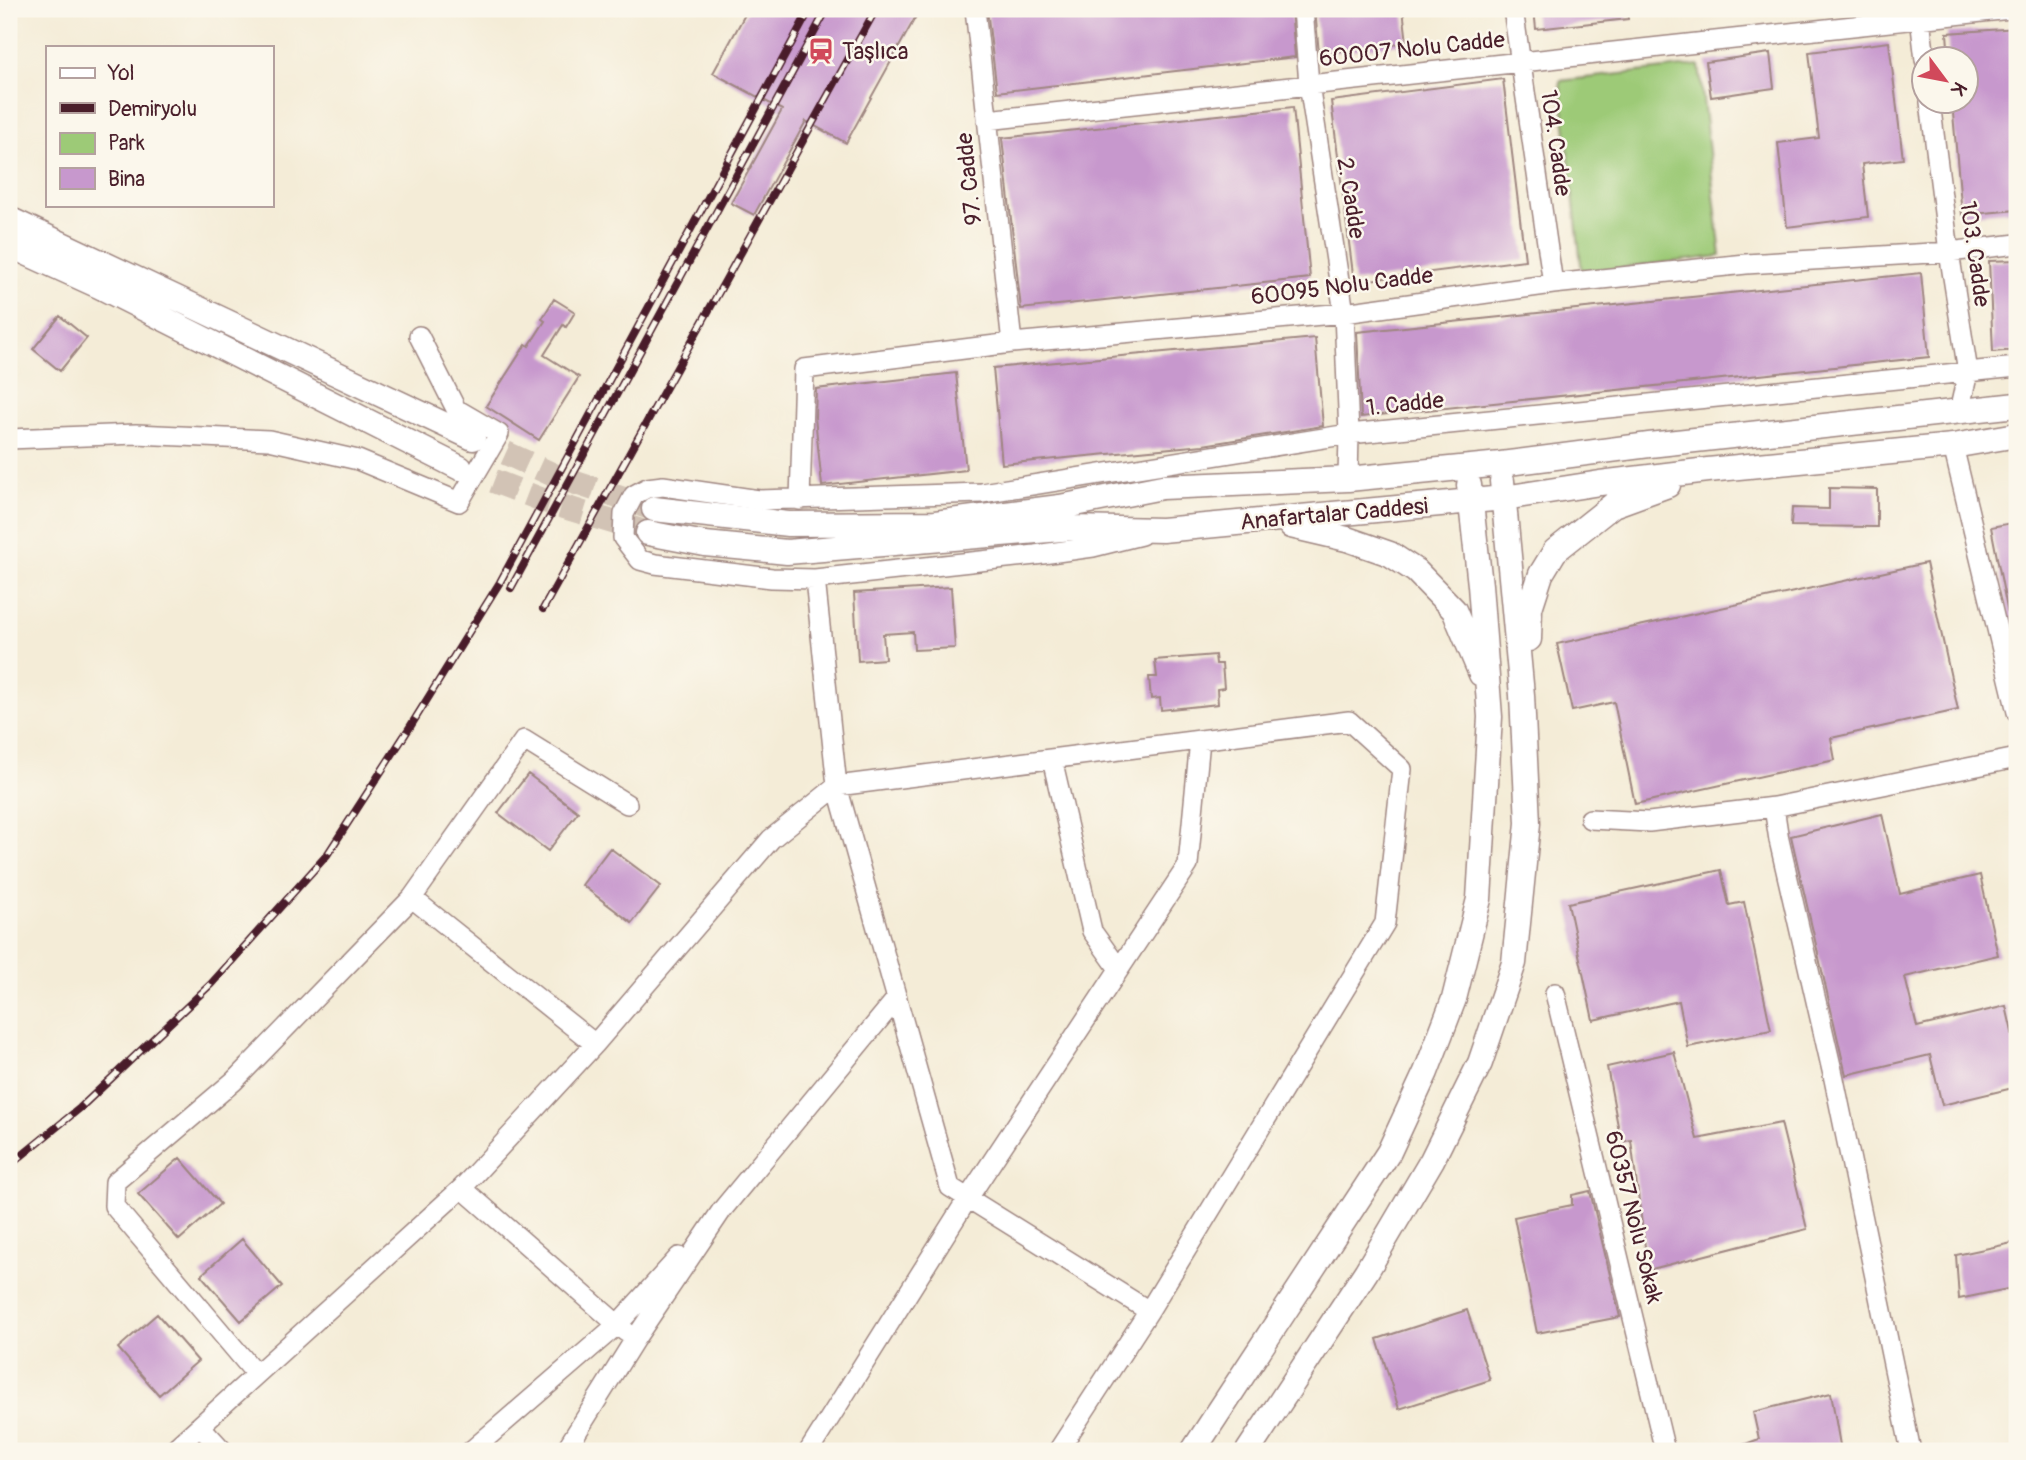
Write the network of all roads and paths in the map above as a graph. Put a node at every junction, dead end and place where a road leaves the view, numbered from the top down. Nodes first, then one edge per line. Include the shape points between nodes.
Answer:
1 (975, 9) edge
2 (1304, 9) edge
3 (1513, 9) edge
4 (2010, 9) edge
5 (1919, 14) edge
6 (1923, 46) edge
7 (1519, 61) junction
8 (1309, 85) junction
9 (1932, 116) edge
10 (987, 120) junction
11 (9, 219) edge
12 (2017, 244) edge
13 (9, 245) edge
14 (1949, 252) junction
15 (1553, 284) junction
16 (1344, 313) junction
17 (419, 336) dead end
18 (1012, 343) junction
19 (2017, 367) edge
20 (1968, 372) junction
21 (2017, 405) edge
22 (1959, 412) junction
23 (1349, 434) junction
24 (2017, 435) edge
25 (473, 438) tunnel mouth
26 (9, 439) edge
27 (1953, 446) junction
28 (1501, 464) junction
29 (1467, 467) junction
30 (460, 468) tunnel mouth
31 (1708, 470) junction
32 (1348, 479) junction
33 (1504, 498) junction
34 (800, 500) junction
35 (1470, 501) junction
36 (1270, 521) junction
37 (1163, 530) junction
38 (815, 579) junction
39 (1489, 693) junction
40 (1522, 695) junction
41 (2017, 712) edge
42 (1200, 740) junction
43 (2017, 758) edge
44 (1052, 759) junction
45 (837, 786) junction
46 (627, 804) dead end
47 (1774, 807) junction
48 (1590, 819) dead end
49 (412, 898) junction
50 (1119, 969) junction
51 (1555, 993) dead end
52 (897, 998) junction
53 (595, 1044) junction
54 (462, 1188) junction
55 (968, 1198) junction
56 (723, 1210) junction
57 (1149, 1311) junction
58 (618, 1324) junction
59 (635, 1339) junction
60 (256, 1374) junction
61 (200, 1426) junction
62 (172, 1451) edge
63 (223, 1451) edge
64 (471, 1451) edge
65 (565, 1451) edge
66 (808, 1451) edge
67 (1058, 1451) edge
68 (1194, 1451) edge
69 (1248, 1451) edge
70 (1665, 1451) edge
71 (1911, 1451) edge

1 - 10 street, 97. Cadde
2 - 8 street, 2. Cadde
3 - 7 street, 104. Cadde
4 - 5 street, 60007 Nolu Cadde
5 - 6 street
5 - 7 street, 60007 Nolu Cadde
7 - 8 street, 60007 Nolu Cadde
7 - 15 street, 104. Cadde
8 - 10 street, 60007 Nolu Cadde
8 - 16 street, 2. Cadde
9 - 14 street, 103. Cadde
10 - 18 street, 97. Cadde
11 - 25 main road
12 - 14 street, 60095 Nolu Cadde
13 - 30 main road
14 - 15 street, 60095 Nolu Cadde via 1746,264
14 - 20 street, 103. Cadde
15 - 16 street, 60095 Nolu Cadde
16 - 18 street, 60095 Nolu Cadde
16 - 23 street, 2. Cadde
17 - 26 street via 456,409 499,434 459,502 358,460 269,440 136,434
18 - 34 street, 60095 Nolu Cadde via 804,369
19 - 20 street, 1. Cadde
20 - 22 street, 103. Cadde
20 - 23 street, 1. Cadde
21 - 22 main road, Anafartalar Caddesi
22 - 28 main road, Anafartalar Caddesi
23 - 32 street, 2. Cadde
23 - 34 street, 1. Cadde via 982,493
24 - 27 main road, Anafartalar Caddesi
27 - 31 main road, Anafartalar Caddesi
27 - 41 street
28 - 29 main road, Anafartalar Caddesi
28 - 33 main road
29 - 32 main road, Anafartalar Caddesi
29 - 35 main road
31 - 33 main road, Anafartalar Caddesi
31 - 40 main road via 1613,505 1555,551 1541,574 1530,608
32 - 37 main road, Anafartalar Caddesi via 1162,487 1060,507 934,523 651,521 705,544 787,552 1073,528
33 - 35 main road, Anafartalar Caddesi
33 - 40 main road
34 - 38 street, 1. Cadde via 646,488 634,495 624,514 623,538 640,560 655,564
35 - 36 main road, Anafartalar Caddesi
35 - 39 main road
36 - 37 main road, Anafartalar Caddesi
36 - 39 main road via 1347,539 1390,554 1416,571 1454,610
37 - 38 street via 1093,547
38 - 45 street
39 - 68 main road via 1479,899 1454,999 1426,1072 1389,1152
40 - 69 main road via 1528,823 1514,963 1480,1063 1432,1160 1366,1272
42 - 44 street
42 - 50 street via 1188,864
42 - 57 street via 1349,721 1402,769 1385,923
43 - 47 street
44 - 45 street
44 - 50 street via 1092,931
45 - 52 street
45 - 53 street via 771,839
46 - 49 street via 524,740
47 - 48 street via 1649,822
47 - 71 street
49 - 53 street
49 - 60 street via 234,1081 115,1182 114,1206
50 - 55 street
51 - 70 street, 60357 Nolu Sokak
52 - 55 street via 950,1187
52 - 56 street
53 - 54 street
54 - 58 street
54 - 60 street
55 - 57 street
55 - 66 street
56 - 58 street
56 - 59 street
57 - 67 street
58 - 59 street
58 - 64 street
59 - 65 street
60 - 61 street
61 - 62 street
61 - 63 street

